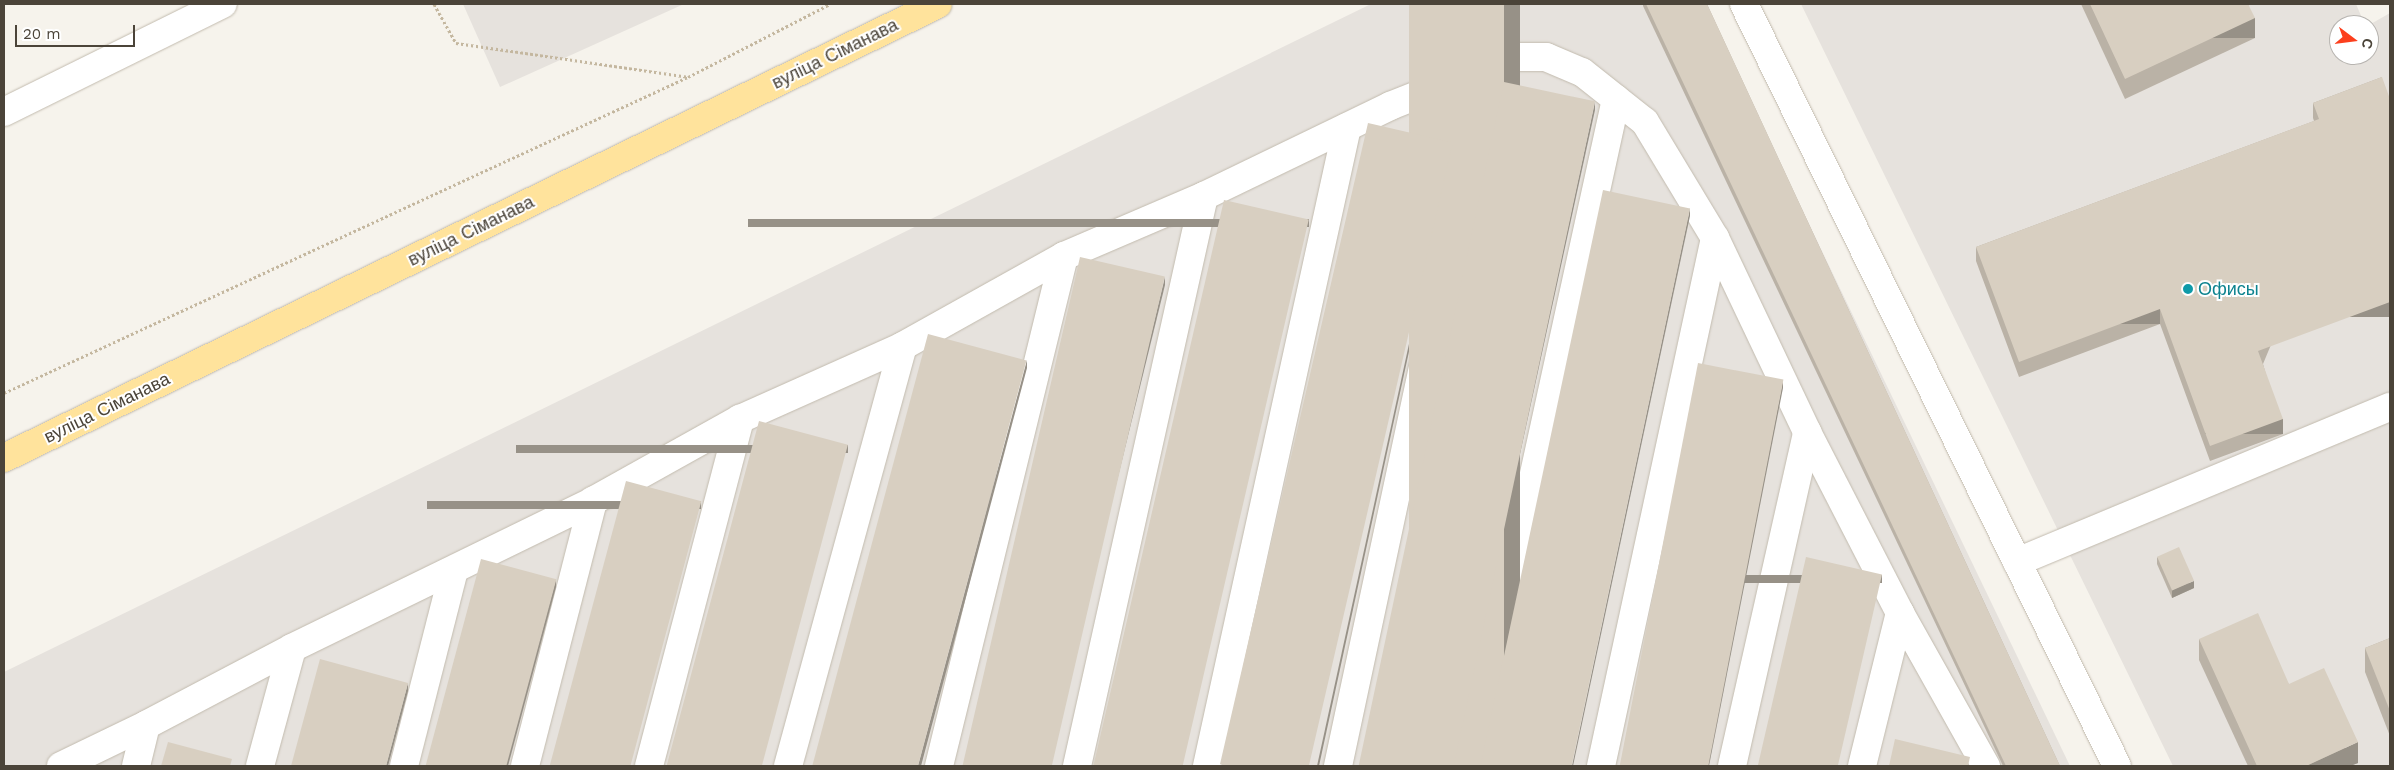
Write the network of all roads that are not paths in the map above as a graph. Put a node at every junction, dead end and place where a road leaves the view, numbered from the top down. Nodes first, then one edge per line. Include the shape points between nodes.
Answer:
1 (223, 4) edge
2 (938, 4) edge
3 (1744, 4) edge
4 (1487, 67) junction
5 (1616, 99) junction
6 (4, 112) edge
7 (1347, 127) junction
8 (1204, 196) junction
9 (1715, 238) junction
10 (1064, 256) junction
11 (903, 346) junction
12 (2390, 407) edge
13 (740, 419) junction
14 (1807, 432) junction
15 (4, 458) edge
16 (593, 500) junction
17 (2017, 562) junction
18 (454, 570) junction
19 (1900, 613) junction
20 (292, 648) junction
21 (146, 726) junction
22 (61, 766) edge
23 (136, 766) edge
24 (260, 766) edge
25 (404, 766) edge
26 (524, 766) edge
27 (649, 766) edge
28 (788, 766) edge
29 (939, 766) edge
30 (1078, 766) edge
31 (1207, 766) edge
32 (1338, 766) edge
33 (1470, 766) edge
34 (1601, 766) edge
35 (1732, 766) edge
36 (1862, 766) edge
37 (1986, 766) edge
38 (2117, 766) edge

1 - 6 lane
2 - 15 main road, вуліца Сіманава
3 - 17 lane
4 - 5 lane via 1513,57 1546,57 1582,72
4 - 7 lane
4 - 32 lane
5 - 9 lane via 1645,122
5 - 33 lane
7 - 8 lane
7 - 31 lane
8 - 10 lane
8 - 30 lane
9 - 14 lane
9 - 34 lane
10 - 11 lane
10 - 29 lane
11 - 13 lane
11 - 28 lane
12 - 17 lane
13 - 16 lane
13 - 27 lane
14 - 19 lane
14 - 35 lane
16 - 18 lane
16 - 26 lane
17 - 38 lane
18 - 20 lane
18 - 25 lane
19 - 36 lane
19 - 37 lane
20 - 21 lane
20 - 24 lane
21 - 22 lane
21 - 23 lane

